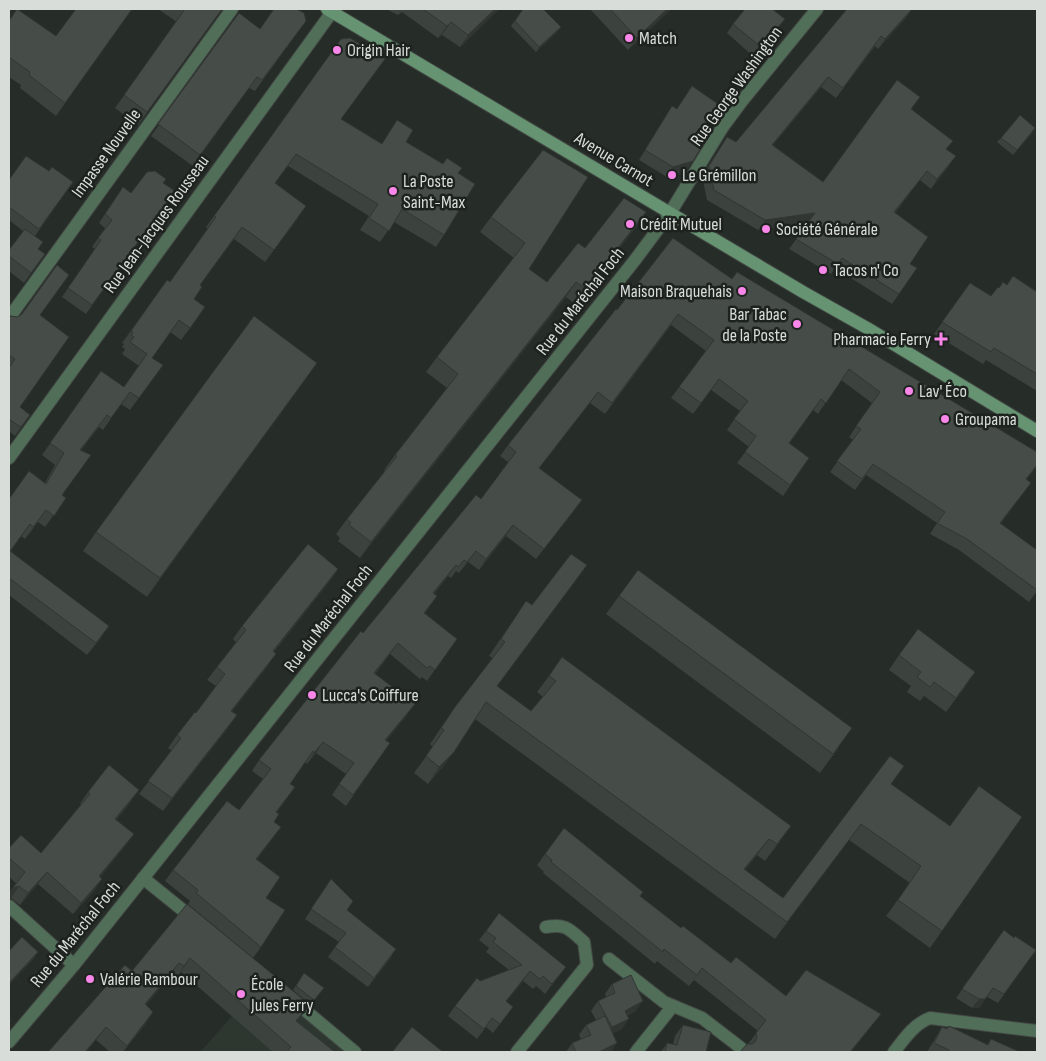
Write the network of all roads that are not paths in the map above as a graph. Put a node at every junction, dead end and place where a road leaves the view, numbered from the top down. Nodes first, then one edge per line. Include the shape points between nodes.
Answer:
1 (232, 9) edge
2 (817, 9) edge
3 (330, 10) edge
4 (670, 213) junction
5 (9, 318) edge
6 (1037, 431) edge
7 (9, 458) edge
8 (144, 878) junction
9 (9, 906) edge
10 (546, 927) dead end
11 (205, 928) edge
12 (609, 959) dead end
13 (74, 965) junction
14 (288, 996) edge
15 (672, 1007) junction
16 (1037, 1031) edge
17 (9, 1042) edge
18 (741, 1048) edge
19 (898, 1051) edge
20 (355, 1052) edge
21 (517, 1052) edge
22 (636, 1052) edge

1 - 5 street, Impasse Nouvelle
2 - 4 street, Rue George Washington via 742,100
3 - 4 street, Avenue Carnot
3 - 7 street, Rue Jean-Jacques Rousseau
4 - 6 street, Avenue Carnot
4 - 8 street, Rue du Maréchal Foch
8 - 11 street
8 - 13 street, Rue du Maréchal Foch
9 - 13 street
10 - 21 street via 558,925 584,942 587,965
12 - 15 street
13 - 17 street, Rue du Maréchal Foch
14 - 20 street
15 - 18 street via 702,1018
15 - 22 street
16 - 19 street via 930,1018 912,1030

